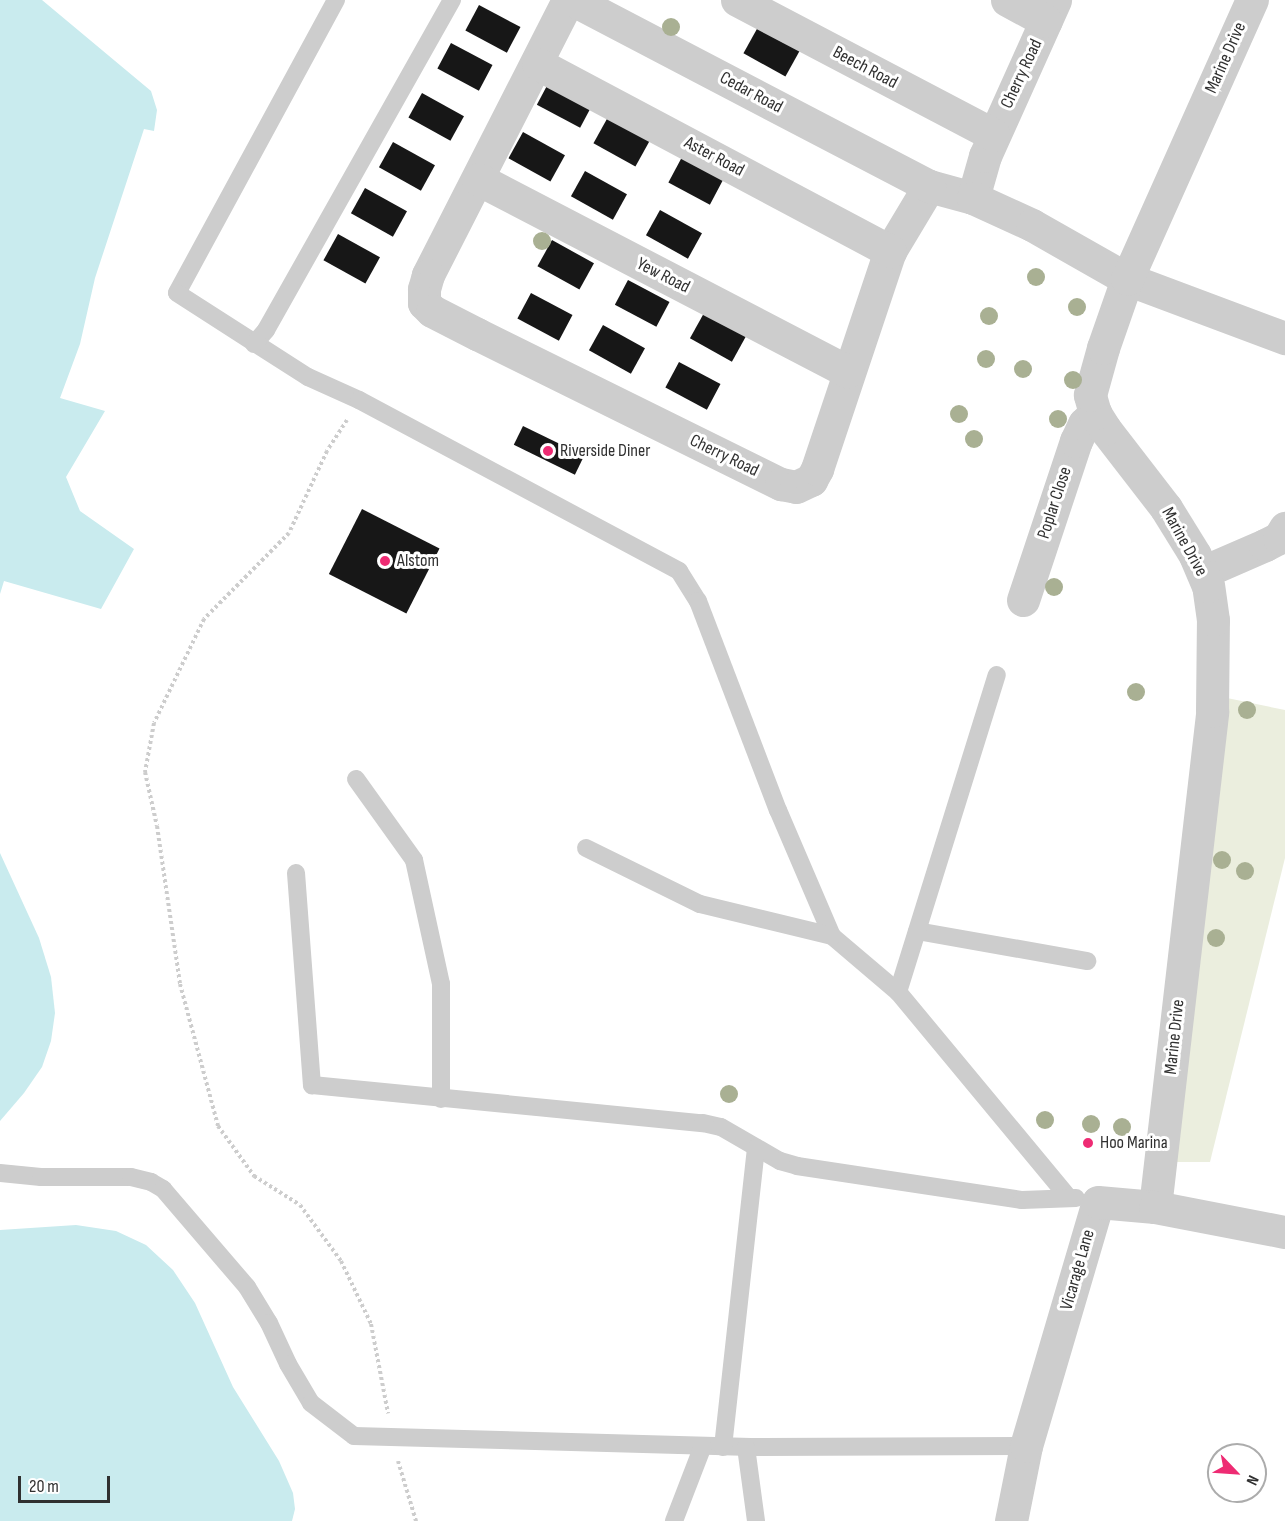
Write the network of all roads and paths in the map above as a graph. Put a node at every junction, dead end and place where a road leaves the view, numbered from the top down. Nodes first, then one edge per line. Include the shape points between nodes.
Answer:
1 (336, 0) edge
2 (452, 0) edge
3 (571, 0) edge
4 (736, 0) edge
5 (1007, 0) edge
6 (1252, 0) edge
7 (1051, 11) edge
8 (538, 64) junction
9 (994, 135) junction
10 (478, 179) junction
11 (929, 186) junction
12 (973, 198) junction
13 (890, 251) junction
14 (1127, 279) junction
15 (1285, 338) edge
16 (254, 344) junction
17 (848, 372) junction
18 (359, 400) junction
19 (1095, 413) junction
20 (1285, 528) edge
21 (1203, 572) junction
22 (1023, 600) dead end
23 (997, 675) dead end
24 (356, 779) dead end
25 (586, 848) dead end
26 (296, 873) dead end
27 (917, 931) junction
28 (832, 936) junction
29 (1087, 961) dead end
30 (898, 992) junction
31 (441, 1099) junction
32 (756, 1148) junction
33 (0, 1173) edge
34 (1083, 1199) junction
35 (1155, 1207) junction
36 (1285, 1232) edge
37 (393, 1439) junction
38 (702, 1446) junction
39 (723, 1446) junction
40 (1026, 1446) junction
41 (746, 1447) junction
42 (416, 1521) edge
43 (674, 1521) edge
44 (756, 1521) edge
45 (1011, 1521) edge

1 - 16 lane via 177,293
2 - 16 lane via 266,330
3 - 8 street, Cherry Road
3 - 11 street, Cedar Road
4 - 9 street, Beech Road
5 - 7 street
6 - 14 street, Marine Drive
7 - 9 street, Cherry Road
8 - 10 street, Cherry Road
8 - 13 street, Aster Road
9 - 12 street, Cherry Road
10 - 17 street, Yew Road
10 - 17 street, Cherry Road via 424,283 424,303 432,311 796,488 811,480 817,469
11 - 12 street
11 - 13 street, Cherry Road
12 - 14 street via 1032,225
13 - 17 street, Cherry Road
14 - 15 street
14 - 19 street, Marine Drive via 1091,392
16 - 18 lane via 308,377
18 - 28 lane via 679,571 698,601 786,830
18 - 37 path via 327,451 289,533 204,620 154,723 146,772 180,984 218,1126 254,1176 300,1206 341,1261 371,1324
19 - 21 street, Marine Drive via 1166,507
19 - 22 street, Poplar Close via 1076,441
20 - 21 street via 1265,545
21 - 35 street, Marine Drive via 1214,620 1212,711
23 - 27 lane
24 - 31 lane via 414,860 441,984
25 - 28 lane via 699,903
26 - 31 lane via 312,1085
27 - 29 lane
27 - 30 lane
28 - 30 lane
30 - 34 lane
31 - 32 lane via 703,1123 721,1127
32 - 34 lane via 797,1166 1022,1200
32 - 39 lane
33 - 37 lane via 131,1177 158,1185 247,1287 316,1409 354,1436
34 - 35 street
34 - 40 street, Vicarage Lane
35 - 36 street
37 - 38 lane
37 - 42 path
38 - 39 lane
38 - 43 lane
39 - 41 lane
40 - 41 lane
40 - 45 street, Vicarage Lane
41 - 44 lane

